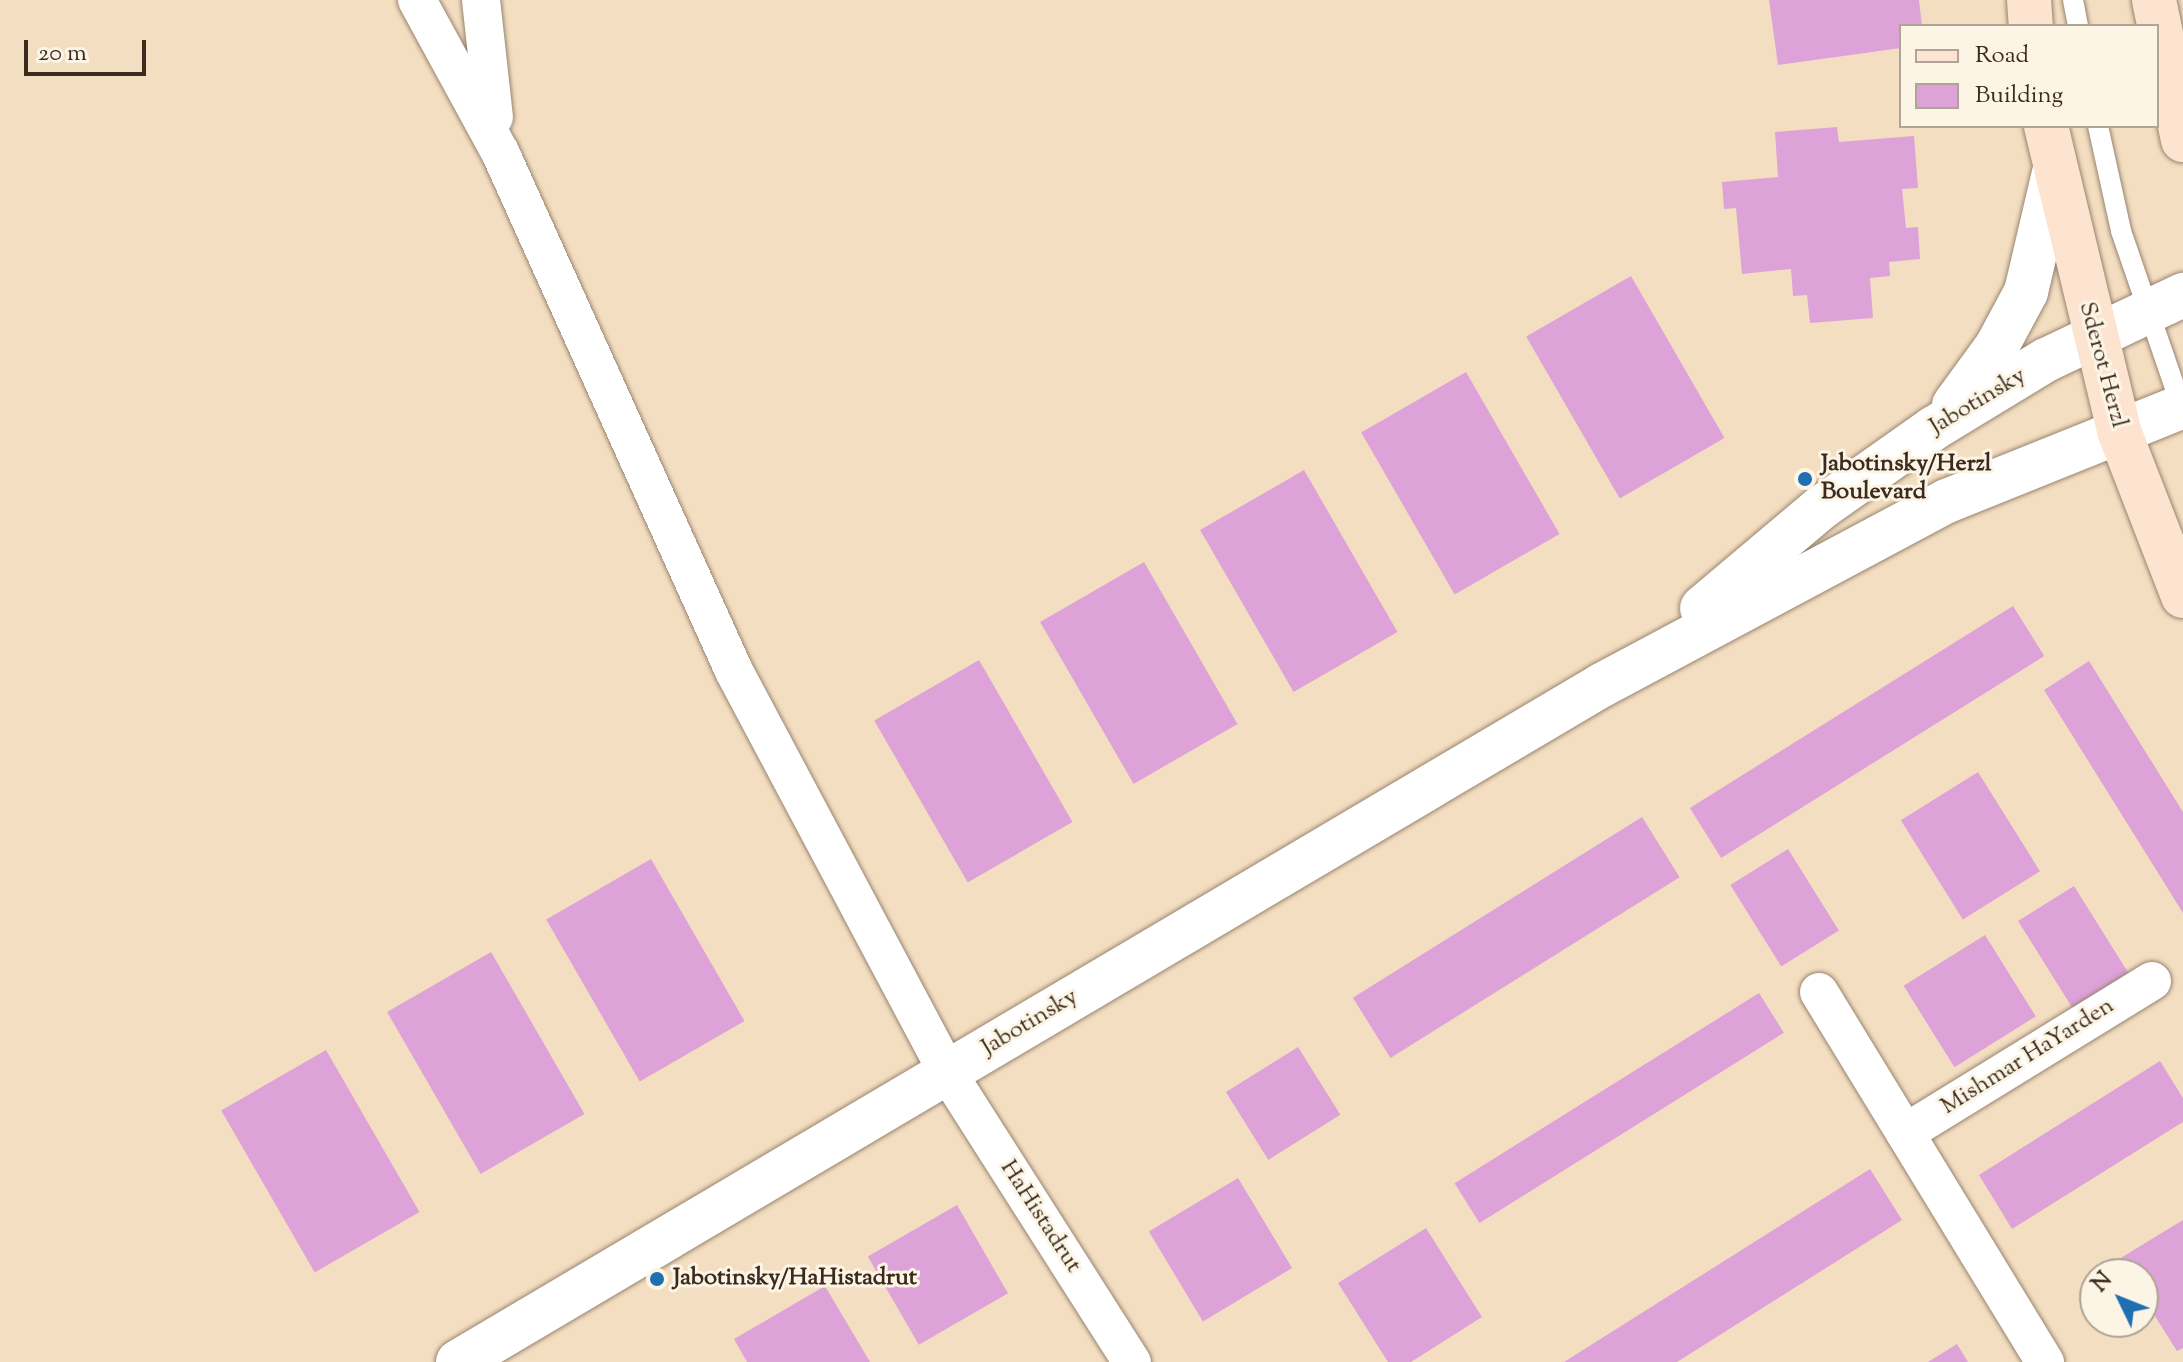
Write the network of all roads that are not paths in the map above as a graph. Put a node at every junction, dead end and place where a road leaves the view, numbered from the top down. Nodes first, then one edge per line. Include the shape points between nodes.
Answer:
1 (417, 0) edge
2 (481, 0) edge
3 (2029, 0) edge
4 (2073, 0) edge
5 (2086, 0) edge
6 (2154, 0) edge
7 (2031, 24) edge
8 (2078, 24) edge
9 (2086, 24) edge
10 (2159, 24) edge
11 (2159, 24) edge
12 (2046, 128) edge
13 (2098, 128) edge
14 (2183, 140) edge
15 (500, 152) junction
16 (2054, 173) junction
17 (2165, 303) edge
18 (2093, 337) junction
19 (2180, 396) edge
20 (1934, 428) junction
21 (2119, 431) junction
22 (2183, 596) edge
23 (1602, 685) junction
24 (2152, 981) dead end
25 (1819, 992) dead end
26 (947, 1072) junction
27 (1905, 1133) junction
28 (458, 1362) edge
29 (1132, 1362) edge
30 (2045, 1362) edge

1 - 15 street
2 - 15 street
3 - 7 main road
4 - 8 lane
5 - 9 lane
6 - 11 main road
10 - 14 main road
12 - 16 main road, Sderot Herzl
13 - 17 lane via 2121,231
15 - 26 street, HaHistadrut via 681,563
16 - 18 main road, Sderot Herzl
16 - 20 street via 2026,292 1997,346
17 - 18 street, Jabotinsky
17 - 19 lane
18 - 20 street, Jabotinsky
18 - 21 main road, Sderot Herzl
19 - 21 street, Jabotinsky
20 - 23 street, Jabotinsky via 1822,507
21 - 22 main road, Sderot Herzl
21 - 23 street, Jabotinsky via 1934,508
23 - 26 street, Jabotinsky
24 - 27 street, Mishmar HaYarden
25 - 27 street
26 - 28 street, Jabotinsky
26 - 29 street, HaHistadrut
27 - 30 street

